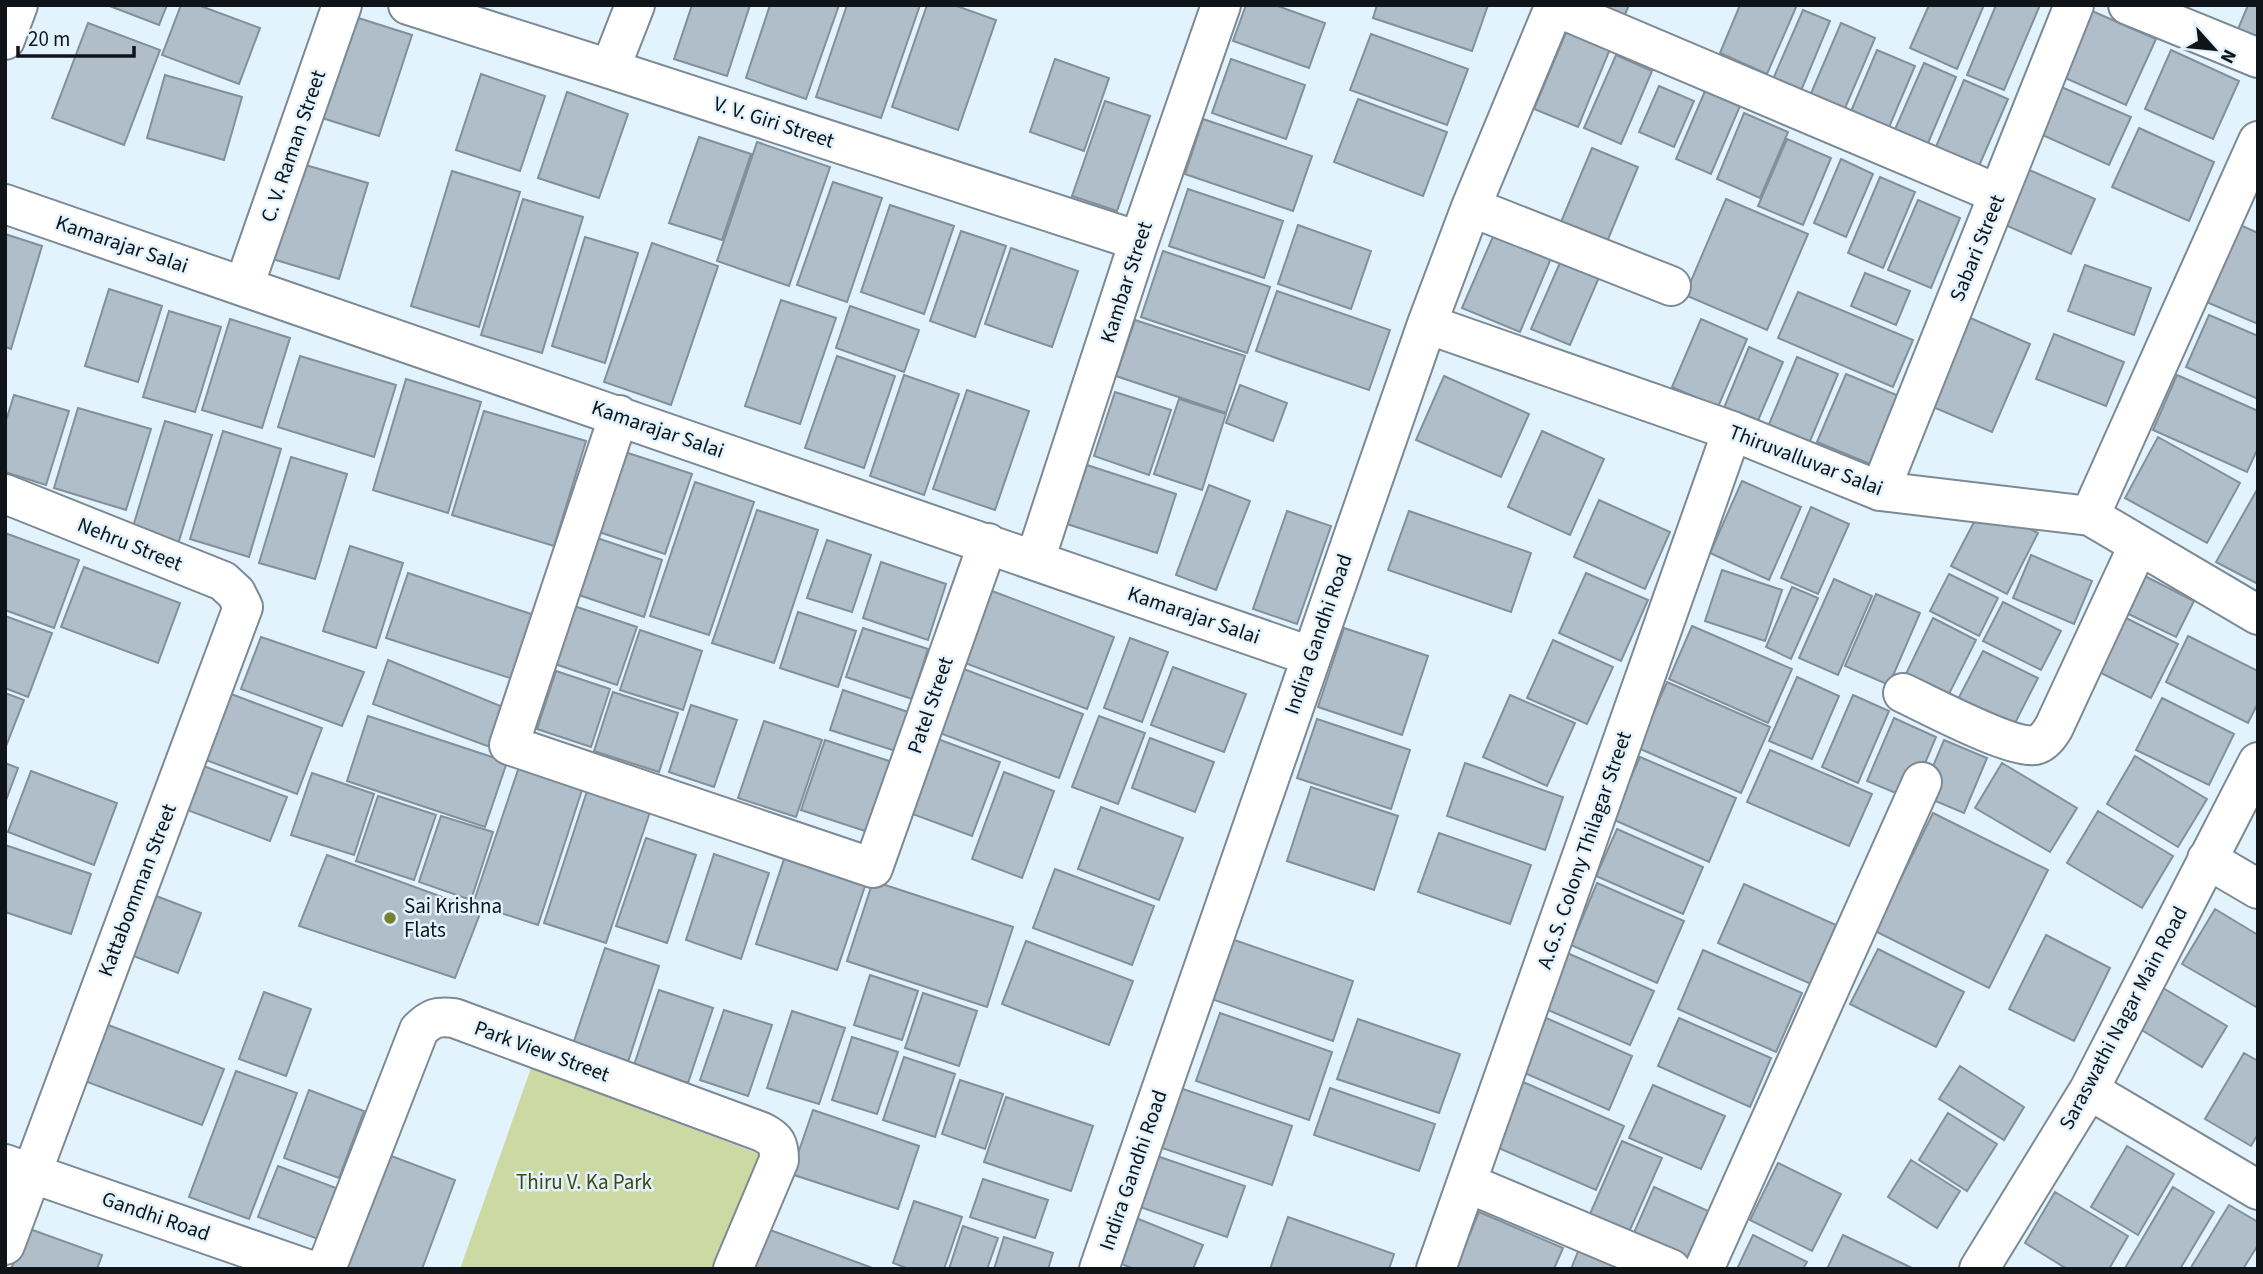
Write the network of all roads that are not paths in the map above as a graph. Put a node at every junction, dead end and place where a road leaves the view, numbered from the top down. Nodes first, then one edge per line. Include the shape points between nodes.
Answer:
1 (18, 5) edge
2 (342, 5) edge
3 (408, 5) edge
4 (635, 5) edge
5 (1221, 5) edge
6 (2074, 5) edge
7 (2127, 5) edge
8 (1555, 6) edge
9 (5, 40) edge
10 (2258, 58) edge
11 (610, 69) junction
12 (2258, 141) edge
13 (1998, 194) junction
14 (5, 204) edge
15 (1471, 207) junction
16 (1139, 242) junction
17 (244, 286) junction
18 (1671, 286) dead end
19 (1427, 324) junction
20 (619, 415) junction
21 (1732, 431) junction
22 (1880, 491) junction
23 (5, 494) edge
24 (2090, 516) junction
25 (988, 542) junction
26 (2138, 546) junction
27 (1035, 560) junction
28 (243, 607) joint
29 (2258, 615) edge
30 (1310, 656) junction
31 (1903, 693) dead end
32 (2258, 762) edge
33 (1922, 782) dead end
34 (2207, 859) junction
35 (2258, 889) edge
36 (2088, 1090) junction
37 (18, 1169) edge
38 (1467, 1183) junction
39 (2258, 1190) edge
40 (5, 1245) edge
41 (307, 1269) edge
42 (326, 1269) edge
43 (733, 1269) edge
44 (1099, 1269) edge
45 (1436, 1269) edge
46 (1671, 1269) edge
47 (1704, 1269) edge
48 (1979, 1269) edge

1 - 9 street
2 - 17 street, C. V. Raman Street
3 - 11 street, V. V. Giri Street
4 - 11 street
5 - 16 street, Kambar Street
6 - 13 street, Sabari Street
7 - 10 street
8 - 13 street
8 - 15 street, Indira Gandhi Road
11 - 16 street, V. V. Giri Street
12 - 24 street
13 - 22 street, Sabari Street
14 - 17 street, Kamarajar Salai
15 - 18 street
15 - 19 street, Indira Gandhi Road
16 - 27 street, Kambar Street
17 - 20 street, Kamarajar Salai
19 - 21 street, Thiruvalluvar Salai
19 - 30 street, Indira Gandhi Road
20 - 25 street, Kamarajar Salai
20 - 25 street, Patel Street via 509,745 873,868
21 - 22 street, Thiruvalluvar Salai
21 - 38 street, A.G.S. Colony Thilagar Street
22 - 24 street, Thiruvalluvar Salai
23 - 28 street, Nehru Street via 223,581
24 - 26 street, Thiruvalluvar Salai
25 - 27 street, Kamarajar Salai
26 - 29 street, Thiruvalluvar Salai
26 - 31 street via 2054,727 2041,743 2012,742
27 - 30 street, Kamarajar Salai
28 - 37 street, Kattabomman Street
30 - 44 street, Indira Gandhi Road
32 - 34 street, Saraswathi Nagar Main Road
33 - 47 street
34 - 35 street
34 - 36 street, Saraswathi Nagar Main Road
36 - 39 street
36 - 48 street, Saraswathi Nagar Main Road
37 - 40 street, Kattabomman Street
37 - 41 street, Gandhi Road
38 - 45 street, A.G.S. Colony Thilagar Street
38 - 46 street
42 - 43 street, Park View Street via 419,1030 439,1017 454,1018 773,1138 779,1145 779,1160

